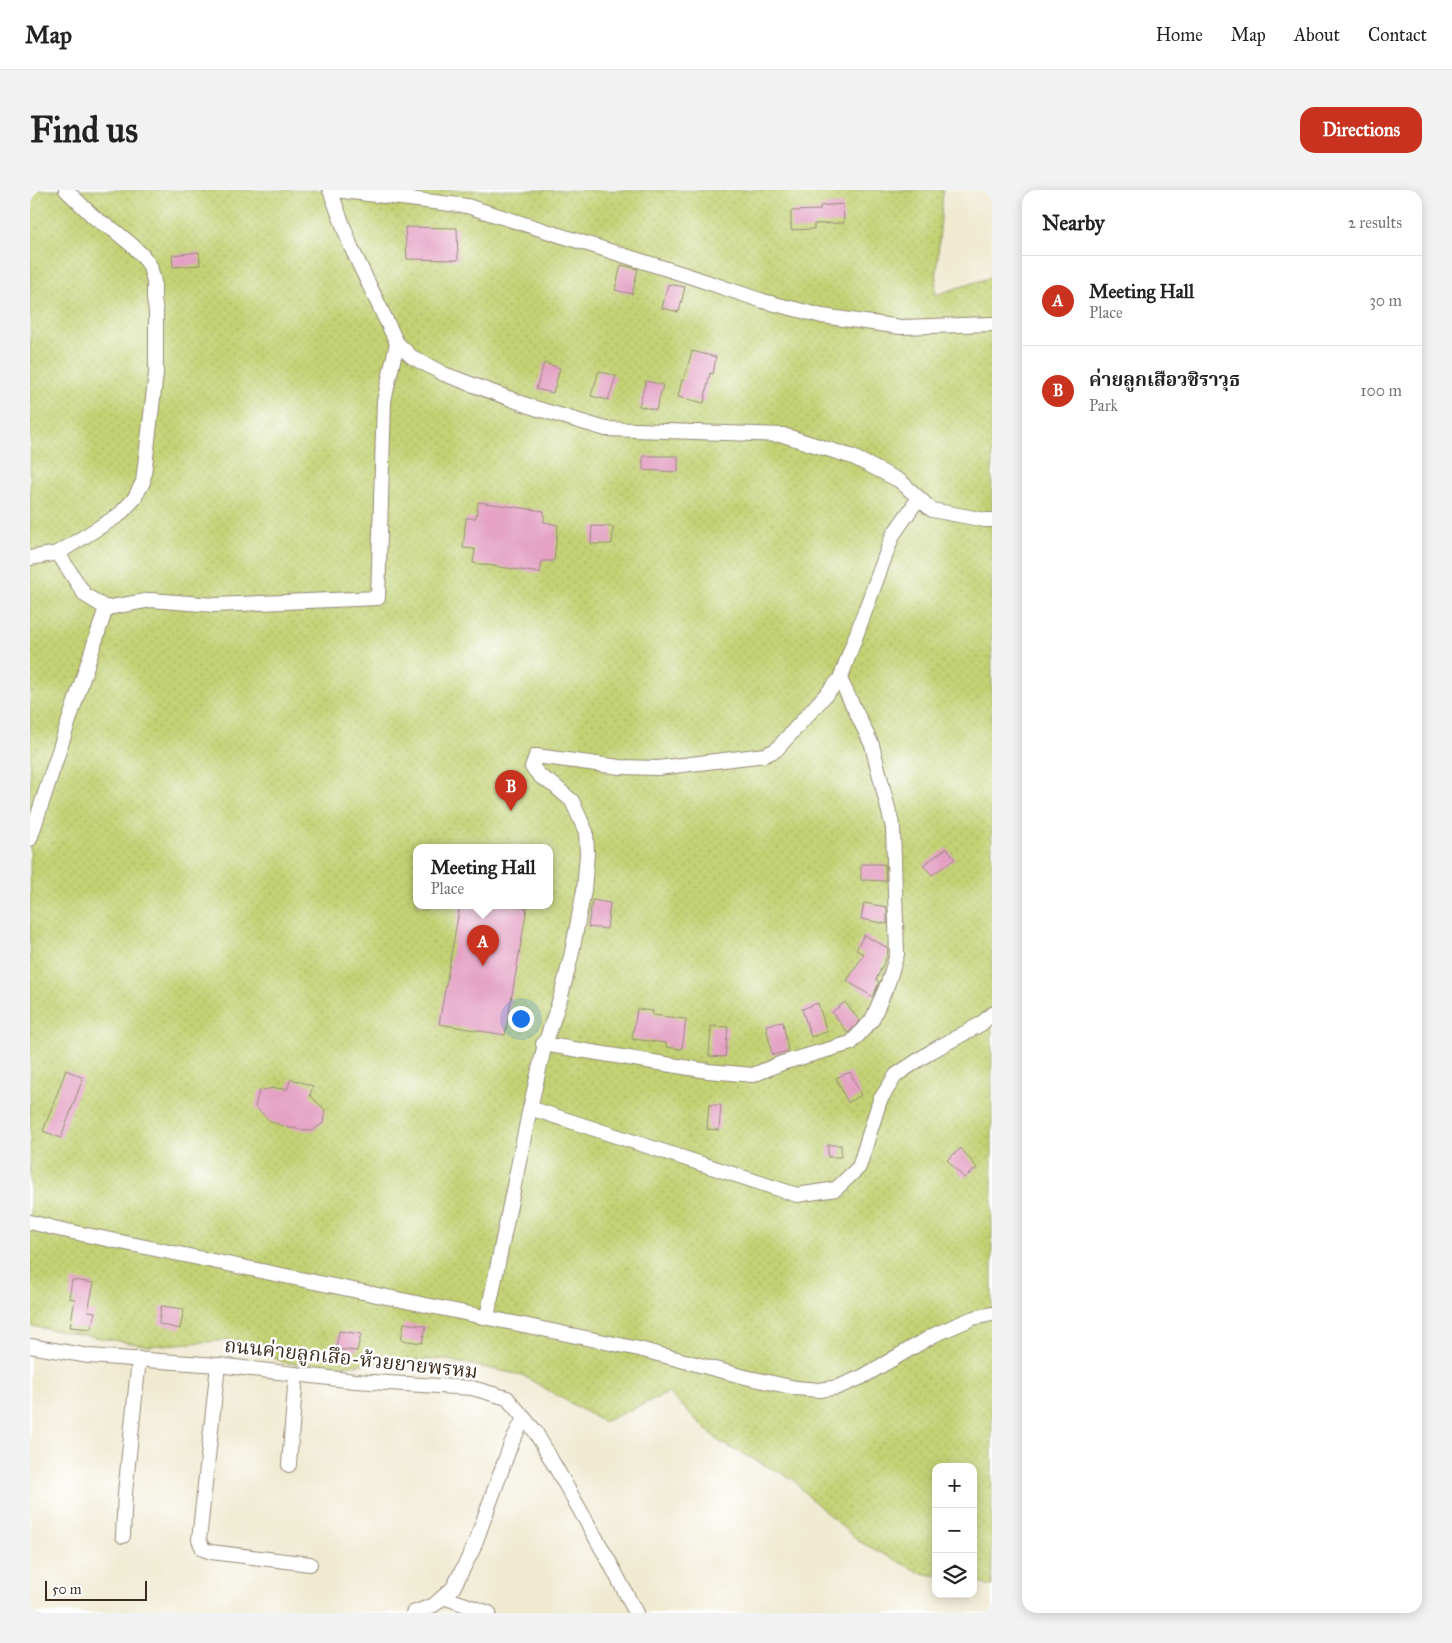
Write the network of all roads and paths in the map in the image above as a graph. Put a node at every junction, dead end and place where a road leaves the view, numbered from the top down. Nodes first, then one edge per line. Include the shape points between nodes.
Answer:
1 (66, 190) edge
2 (330, 190) edge
3 (335, 190) edge
4 (992, 324) edge
5 (397, 342) junction
6 (918, 499) junction
7 (992, 520) edge
8 (58, 554) junction
9 (30, 558) edge
10 (106, 608) junction
11 (840, 679) junction
12 (30, 839) edge
13 (992, 1014) edge
14 (544, 1044) junction
15 (530, 1108) junction
16 (30, 1222) edge
17 (992, 1314) edge
18 (487, 1317) junction
19 (30, 1346) edge
20 (139, 1360) junction
21 (218, 1365) junction
22 (296, 1374) junction
23 (524, 1418) junction
24 (289, 1466) dead end
25 (123, 1536) dead end
26 (310, 1564) dead end
27 (443, 1597) junction
28 (413, 1613) edge
29 (489, 1613) edge
30 (636, 1613) edge

1 - 8 street via 96,219 133,246 150,266 156,311 156,372 143,482 134,499 119,516
2 - 5 street via 351,247
3 - 4 street via 467,206 763,301 822,316 901,327
5 - 6 street via 412,357 444,374 535,408 606,429 784,435 854,456 900,481
5 - 10 street via 384,401 378,598 214,605 151,600
6 - 7 street via 932,510
6 - 11 street via 893,535
8 - 9 street
8 - 10 street via 85,595
10 - 12 street
11 - 14 street via 776,750 765,755 658,768 620,767 536,756 532,767 572,801 586,832 587,854 584,890 570,957 561,996
11 - 14 street via 872,745 893,828 897,954 872,1020 851,1043 753,1075 708,1071
13 - 15 street via 981,1024 896,1075 880,1100 859,1167 836,1190 797,1195
14 - 15 street
15 - 18 street
16 - 18 street
17 - 18 street via 972,1318 934,1335 862,1377 838,1387 819,1390 796,1388 639,1349
19 - 20 street, ถนนค่ายลูกเสึอ-ห้วยยายพรหม
20 - 21 street, ถนนค่ายลูกเสึอ-ห้วยยายพรหม
20 - 25 street
21 - 22 street, ถนนค่ายลูกเสึอ-ห้วยยายพรหม
21 - 26 street via 199,1540 203,1548 211,1552
22 - 23 street, ถนนค่ายลูกเสึอ-ห้วยยายพรหม via 472,1388 507,1398
22 - 24 street
23 - 27 street via 511,1444 473,1549 452,1588
23 - 30 street, ถนนค่ายลูกเสึอ-ห้วยยายพรหม via 535,1431
27 - 28 street via 434,1605
27 - 29 street

